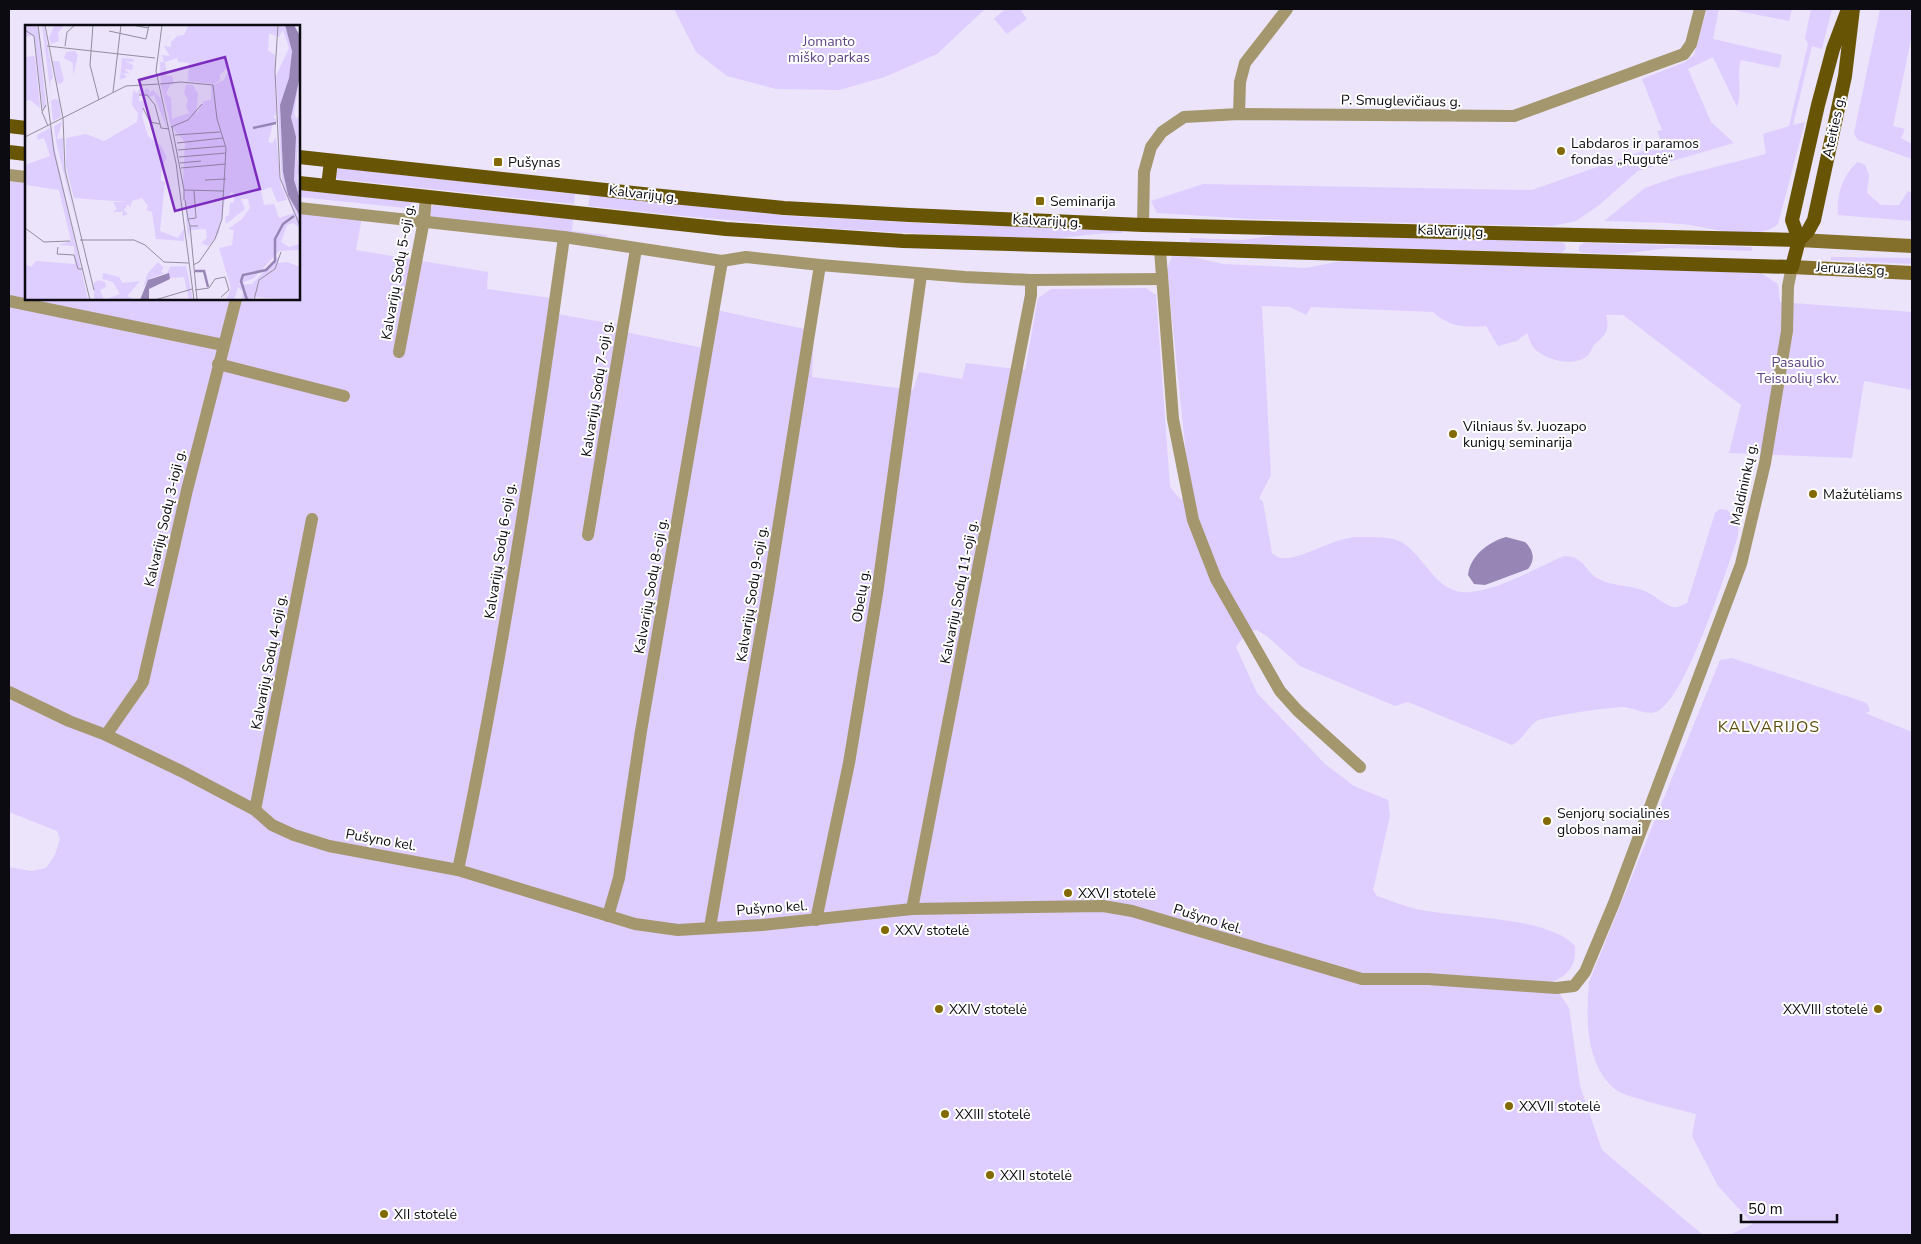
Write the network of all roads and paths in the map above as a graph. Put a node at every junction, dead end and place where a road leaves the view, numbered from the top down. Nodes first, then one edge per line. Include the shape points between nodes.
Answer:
1 (1287, 9) edge
2 (1700, 9) edge
3 (1848, 9) edge
4 (1853, 9) edge
5 (1239, 114) junction
6 (9, 126) edge
7 (25, 128) edge
8 (9, 152) edge
9 (25, 154) edge
10 (300, 157) edge
11 (331, 160) junction
12 (9, 175) edge
13 (25, 177) edge
14 (300, 183) edge
15 (328, 186) junction
16 (426, 197) junction
17 (300, 208) edge
18 (424, 220) junction
19 (1143, 225) junction
20 (564, 237) junction
21 (1799, 240) junction
22 (1912, 246) edge
23 (636, 249) junction
24 (1143, 249) junction
25 (1160, 250) junction
26 (722, 261) junction
27 (820, 266) junction
28 (1792, 267) junction
29 (1912, 272) edge
30 (922, 275) junction
31 (1161, 279) junction
32 (1032, 280) junction
33 (236, 300) edge
34 (9, 301) edge
35 (223, 345) junction
36 (399, 352) dead end
37 (218, 364) junction
38 (344, 396) dead end
39 (312, 519) dead end
40 (588, 535) dead end
41 (9, 692) edge
42 (106, 735) junction
43 (1360, 767) dead end
44 (255, 810) junction
45 (458, 870) junction
46 (912, 909) junction
47 (608, 916) junction
48 (816, 920) junction
49 (710, 927) junction
50 (1574, 986) joint

1 - 5 street via 1245,63 1240,82
2 - 5 street, P. Smuglevičiaus g. via 1691,44 1684,54 1514,116
3 - 21 main road, Ateities g. via 1818,105 1792,220
4 - 21 main road, Ateities g. via 1846,76 1814,220
5 - 19 street, P. Smuglevičiaus g. via 1184,117 1162,132 1146,158 1142,191
6 - 7 main road
8 - 9 main road
10 - 11 main road, Kalvarijų g.
11 - 15 main road
11 - 19 main road, Kalvarijų g. via 784,208
12 - 13 street
14 - 15 main road, Kalvarijų g.
15 - 16 main road, Kalvarijų g.
16 - 18 street, Kalvarijų Sodų 5-oji g.
16 - 24 main road, Kalvarijų g. via 736,230 903,241
17 - 18 street
18 - 20 street
18 - 36 street, Kalvarijų Sodų 5-oji g.
19 - 21 main road, Kalvarijų g.
19 - 24 main road
20 - 23 street
20 - 45 street, Kalvarijų Sodų 6-oji g. via 494,683
21 - 22 main road, Jeruzalės g.
21 - 28 main road, Ateities g.
23 - 26 street
23 - 40 street, Kalvarijų Sodų 7-oji g.
24 - 25 main road, Kalvarijų g.
25 - 28 main road, Kalvarijų g.
25 - 31 street
26 - 27 street via 746,257
26 - 47 street, Kalvarijų Sodų 8-oji g. via 641,731 619,878
27 - 30 street
27 - 49 street, Kalvarijų Sodų 9-oji g.
28 - 29 main road, Jeruzalės g.
28 - 50 street, Maldininkų g. via 1788,286 1787,331 1755,511 1741,564 1614,903 1585,972
30 - 32 street
30 - 48 street, Obelų g. via 876,604 849,763
31 - 32 street
31 - 43 street via 1173,419 1193,520 1212,570 1280,691
32 - 46 street, Kalvarijų Sodų 11-oji g.
33 - 35 street, Kalvarijų Sodų 3-ioji g.
34 - 35 street
35 - 37 street, Kalvarijų Sodų 3-ioji g.
37 - 38 street
37 - 42 street, Kalvarijų Sodų 3-ioji g. via 143,682
39 - 44 street, Kalvarijų Sodų 4-oji g.
41 - 42 street, Pušyno kel.
42 - 44 street, Pušyno kel.
44 - 45 street, Pušyno kel. via 272,825 329,846
45 - 47 street, Pušyno kel.
46 - 48 street, Pušyno kel.
46 - 50 street, Pušyno kel. via 1103,906 1132,911 1362,979 1438,979 1556,988
47 - 49 street, Pušyno kel. via 634,924 678,930
48 - 49 street, Pušyno kel.

